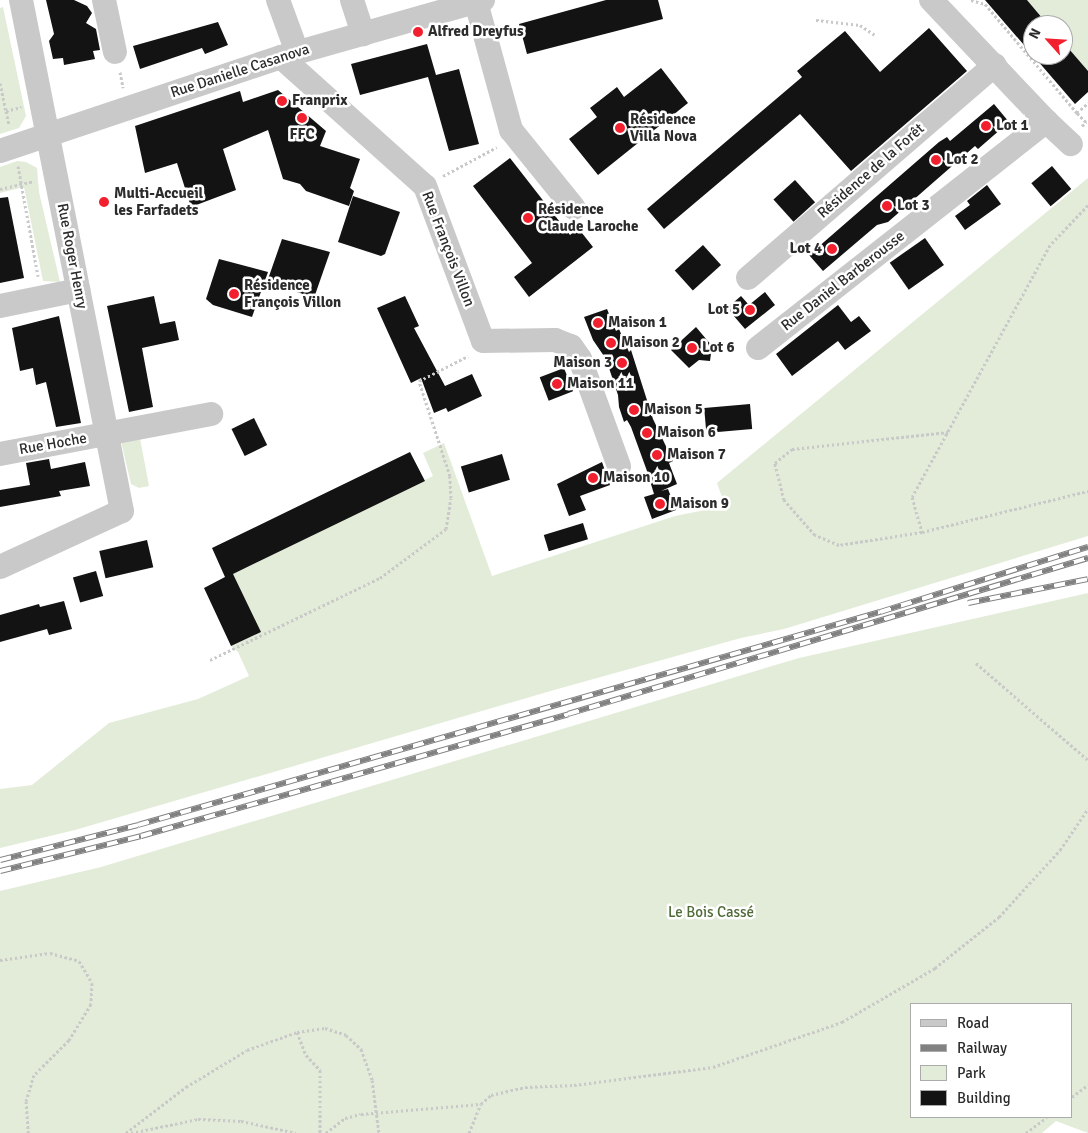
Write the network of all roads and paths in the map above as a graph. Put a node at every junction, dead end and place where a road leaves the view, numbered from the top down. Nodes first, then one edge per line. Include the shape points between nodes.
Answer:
1 (21, 0) edge
2 (104, 0) edge
3 (278, 0) edge
4 (352, 0) edge
5 (931, 0) edge
6 (971, 0) edge
7 (479, 1) edge
8 (816, 20) dead end
9 (363, 34) junction
10 (875, 35) dead end
11 (115, 52) joint
12 (289, 54) junction
13 (994, 65) junction
14 (0, 82) edge
15 (39, 102) junction
16 (128, 108) junction
17 (6, 111) junction
18 (1078, 113) dead end
19 (1046, 121) junction
20 (46, 135) junction
21 (516, 136) junction
22 (1072, 144) dead end
23 (5, 150) edge
24 (56, 175) junction
25 (21, 184) junction
26 (425, 186) junction
27 (0, 189) edge
28 (1088, 205) edge
29 (574, 208) dead end
30 (748, 278) dead end
31 (70, 292) junction
32 (0, 306) edge
33 (483, 341) junction
34 (758, 348) dead end
35 (211, 414) dead end
36 (948, 432) junction
37 (107, 434) junction
38 (0, 454) edge
39 (619, 466) dead end
40 (1088, 491) edge
41 (922, 532) junction
42 (0, 567) edge
43 (210, 660) dead end
44 (976, 663) dead end
45 (1088, 760) edge
46 (1088, 809) edge
47 (0, 960) edge
48 (297, 1032) junction
49 (1088, 1085) edge
50 (1073, 1097) edge
51 (481, 1104) junction
52 (378, 1112) junction
53 (1046, 1118) edge
54 (276, 1128) junction
55 (28, 1133) edge
56 (126, 1133) edge
57 (130, 1133) edge
58 (280, 1133) edge
59 (296, 1133) edge
60 (320, 1133) edge
61 (326, 1133) edge
62 (379, 1133) edge
63 (469, 1133) edge
64 (1026, 1133) edge

1 - 15 street, Rue Roger Henry
2 - 11 street
3 - 12 street
4 - 9 street
5 - 13 street
6 - 18 path via 985,4
7 - 9 street, Rue Danielle Casanova
7 - 21 street via 511,130
8 - 10 path via 860,25
9 - 12 street, Rue Danielle Casanova
11 - 16 path
12 - 16 street, Rue Danielle Casanova via 232,84
12 - 26 street, Rue François Villon
13 - 19 street
13 - 30 street, Résidence de la Forêt
14 - 17 path
15 - 17 path
15 - 20 street, Rue Roger Henry
16 - 20 street, Rue Danielle Casanova
17 - 23 path
19 - 22 street
19 - 34 street, Rue Daniel Barberousse
20 - 23 street, Rue Danielle Casanova
20 - 24 street, Rue Roger Henry
21 - 26 path
21 - 29 street
23 - 25 path
24 - 25 path
24 - 31 street, Rue Roger Henry
25 - 27 path
25 - 31 path via 40,282 50,287 59,285
26 - 33 street, Rue François Villon
28 - 36 path via 1050,246
31 - 32 street
31 - 37 street, Rue Roger Henry
33 - 39 street via 556,340 571,346 580,359
33 - 43 path via 466,357 419,381 450,476 451,498 446,529 380,578
35 - 37 street, Rue Hoche
36 - 41 path via 912,497
36 - 41 path via 792,449 775,464 784,500 815,535 839,545
37 - 38 street, Rue Hoche
37 - 42 street, Rue Roger Henry via 122,511
40 - 41 path
44 - 45 path
46 - 51 path via 1060,850 999,917 935,968 842,1022 714,1067 574,1085 524,1087 491,1095
47 - 55 path via 50,952 79,961 92,982 91,1004 69,1040 34,1075 26,1101
48 - 52 path via 325,1028 346,1035 361,1049 372,1080
48 - 56 path via 248,1050 186,1087
48 - 60 path via 306,1055 320,1070
49 - 50 path
51 - 52 path
51 - 63 path
52 - 61 path via 345,1118
52 - 62 path
53 - 64 path
54 - 57 path via 241,1121 198,1119
54 - 58 path
54 - 59 path

